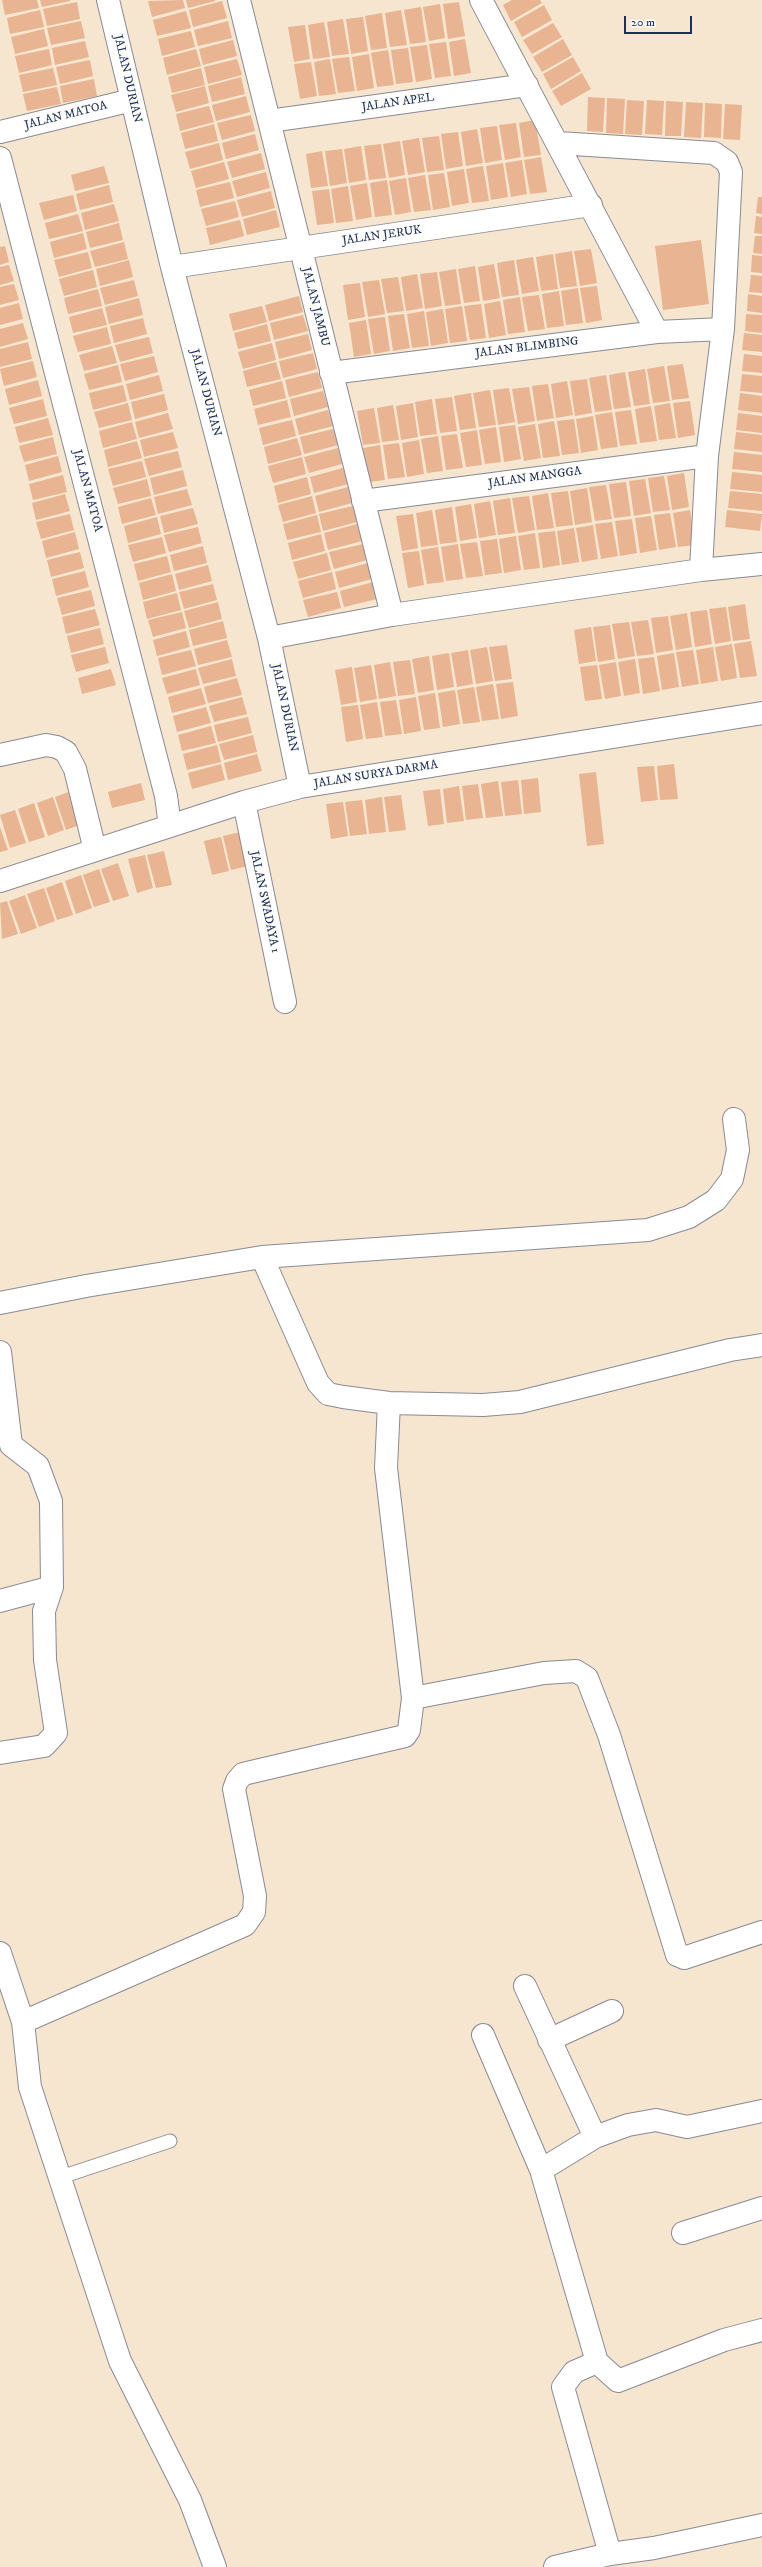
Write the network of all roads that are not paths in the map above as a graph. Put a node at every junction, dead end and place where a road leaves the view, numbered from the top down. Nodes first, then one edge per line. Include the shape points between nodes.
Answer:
1 (108, 0) edge
2 (481, 0) edge
3 (243, 1) edge
4 (527, 85) junction
5 (132, 100) junction
6 (269, 121) junction
7 (0, 132) edge
8 (558, 143) junction
9 (0, 158) edge
10 (591, 205) junction
11 (300, 248) junction
12 (172, 267) junction
13 (723, 330) junction
14 (657, 332) junction
15 (331, 373) junction
16 (707, 456) junction
17 (363, 501) junction
18 (762, 564) edge
19 (700, 570) junction
20 (392, 615) junction
21 (269, 638) junction
22 (762, 713) edge
23 (0, 755) edge
24 (300, 787) junction
25 (244, 802) junction
26 (170, 826) junction
27 (95, 850) junction
28 (0, 881) edge
29 (285, 1002) dead end
30 (734, 1119) dead end
31 (262, 1258) junction
32 (0, 1303) edge
33 (762, 1346) edge
34 (0, 1352) edge
35 (389, 1403) junction
36 (52, 1587) junction
37 (0, 1601) edge
38 (413, 1698) junction
39 (0, 1753) edge
40 (762, 1932) edge
41 (0, 1953) edge
42 (525, 1986) dead end
43 (612, 2011) dead end
44 (23, 2022) junction
45 (483, 2035) dead end
46 (548, 2040) junction
47 (762, 2112) edge
48 (595, 2137) junction
49 (170, 2141) dead end
50 (541, 2170) junction
51 (58, 2178) junction
52 (762, 2208) edge
53 (683, 2233) dead end
54 (762, 2330) edge
55 (597, 2362) junction
56 (762, 2525) edge
57 (610, 2554) junction
58 (215, 2567) edge
59 (555, 2567) edge

1 - 5 street, JALAN DURIAN
2 - 4 street
3 - 6 street, JALAN JAMBU
4 - 6 street, JALAN APEL
4 - 8 street
5 - 7 street, JALAN MATOA
5 - 12 street, JALAN DURIAN
6 - 11 street, JALAN JAMBU
8 - 10 street
8 - 13 street via 714,153 727,162 731,172
9 - 26 street, JALAN MATOA via 166,796
10 - 11 street, JALAN JERUK
10 - 14 street
11 - 12 street, JALAN JERUK
11 - 15 street, JALAN JAMBU
12 - 21 street, JALAN DURIAN
13 - 14 street, JALAN BLIMBING
13 - 16 street
14 - 15 street, JALAN BLIMBING
15 - 17 street, JALAN JAMBU
16 - 17 street, JALAN MANGGA
16 - 19 street
17 - 20 street, JALAN JAMBU
18 - 19 street
19 - 20 street
20 - 21 street
21 - 24 street, JALAN DURIAN
22 - 24 street, JALAN SURYA DARMA
23 - 27 street via 46,745 66,752 75,769
24 - 25 street, JALAN SURYA DARMA
25 - 26 street, JALAN SURYA DARMA
25 - 29 street, JALAN SWADAYA 1
26 - 27 street, JALAN SURYA DARMA
27 - 28 street, JALAN SURYA DARMA
30 - 31 street via 738,1150 732,1179 716,1200 689,1217 648,1230
31 - 32 street via 86,1286
31 - 35 street via 322,1390 343,1397
33 - 35 street via 730,1350 520,1402 483,1405
34 - 36 street via 11,1445 38,1466 51,1502
35 - 38 street via 386,1468
36 - 37 street
36 - 39 street via 44,1611 45,1660 56,1733 44,1746
38 - 40 street via 544,1673 576,1671 588,1678 612,1742 676,1955 684,1958
38 - 44 street via 409,1730 405,1736 243,1774 237,1781 234,1789 255,1896 254,1912 245,1925
41 - 44 street
42 - 46 street
43 - 46 street
44 - 51 street via 30,2087
45 - 50 street
46 - 48 street
47 - 48 street via 687,2127 656,2120 628,2125
48 - 50 street
49 - 51 lane
50 - 55 street
51 - 58 street via 120,2361 190,2500
52 - 53 street
54 - 55 street via 724,2340 618,2381
55 - 57 street via 574,2372 563,2387
56 - 57 street via 654,2548
57 - 59 street

